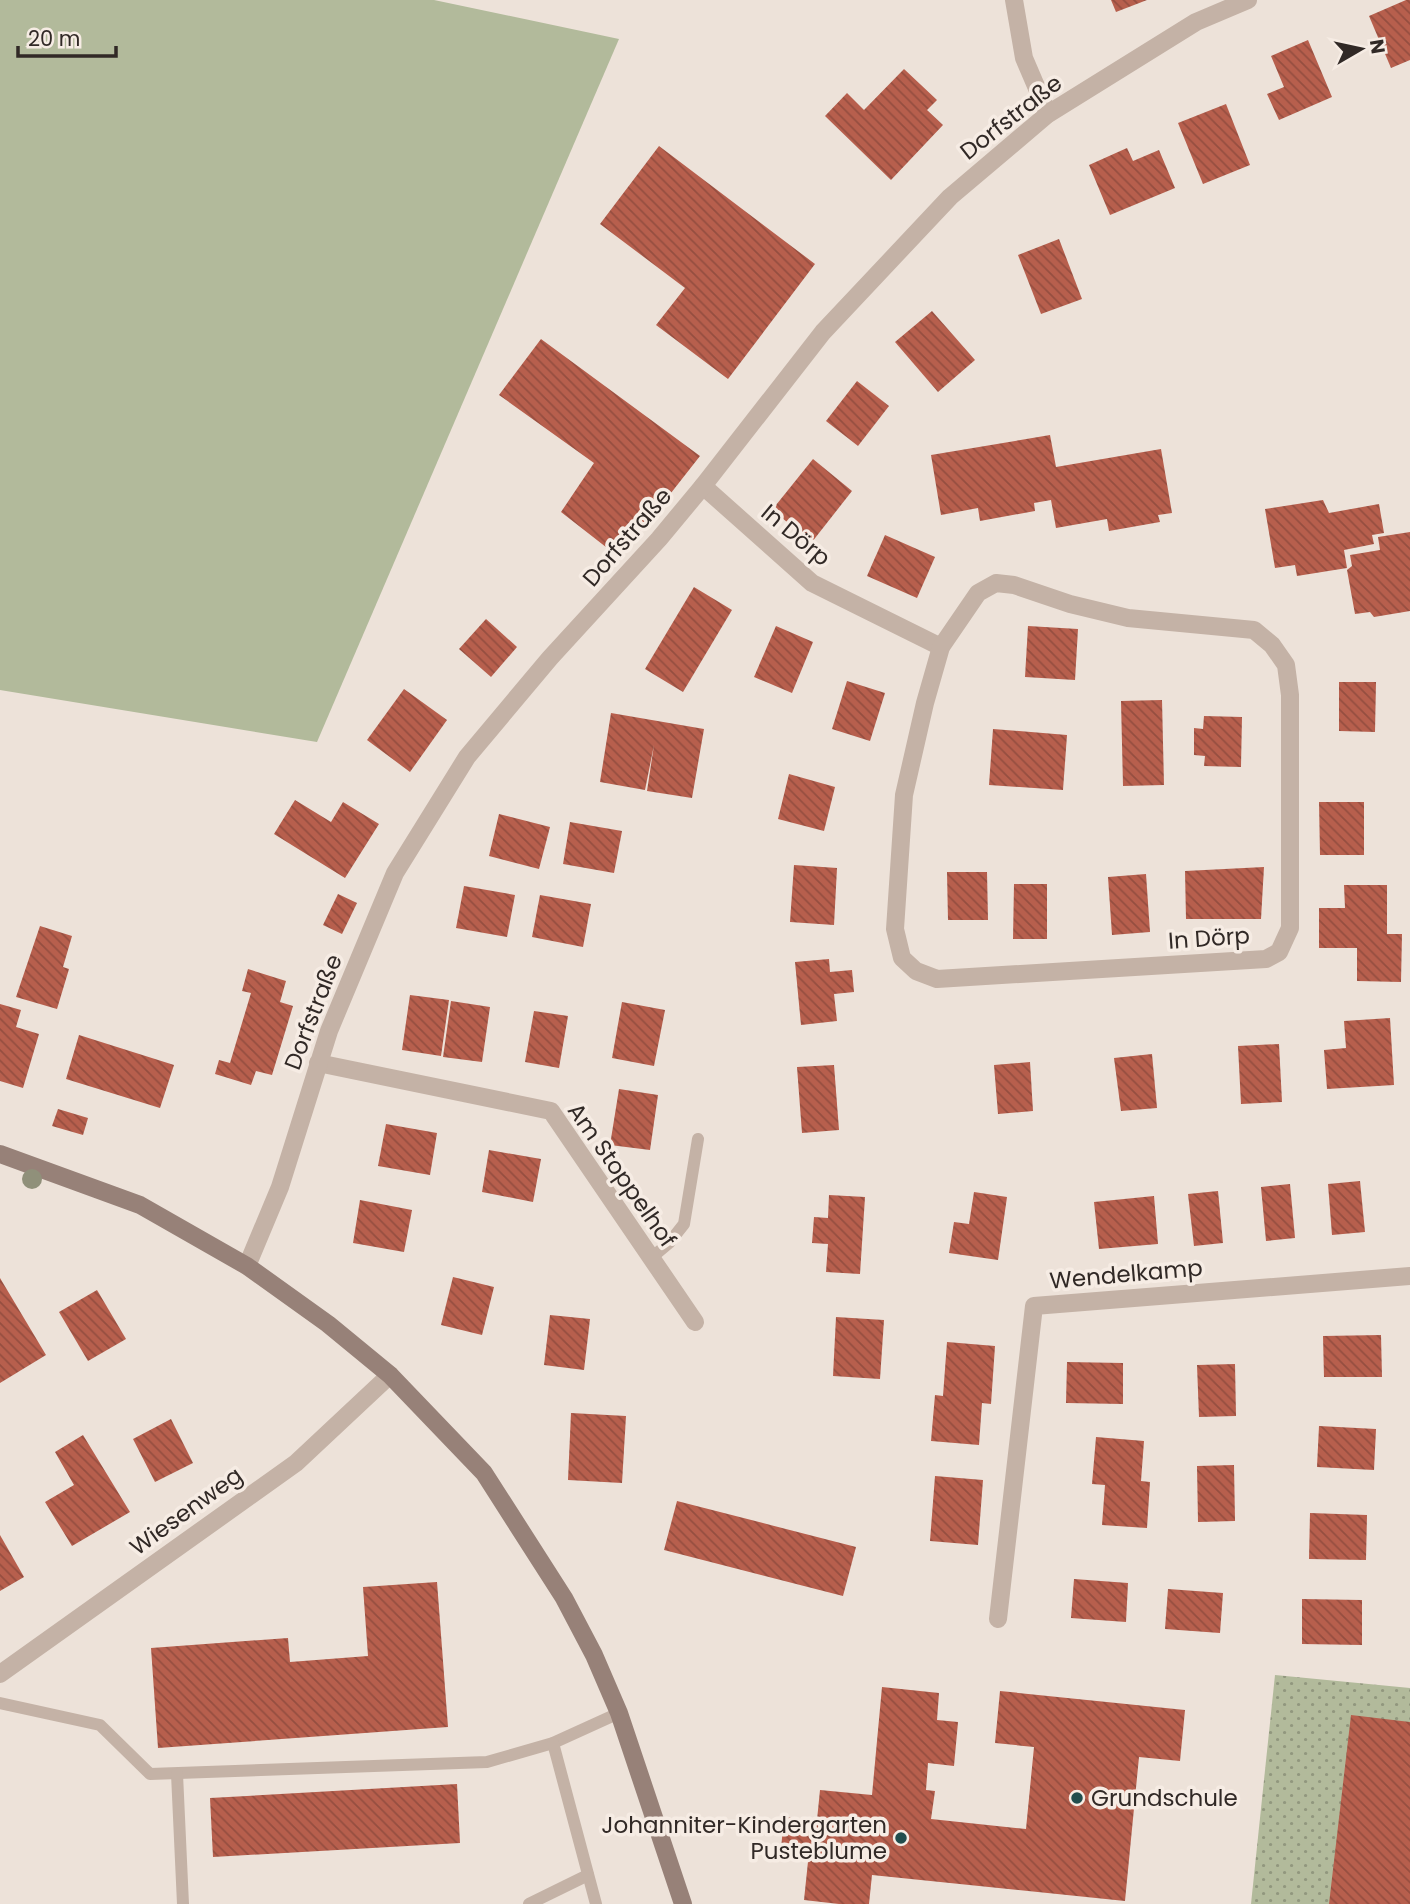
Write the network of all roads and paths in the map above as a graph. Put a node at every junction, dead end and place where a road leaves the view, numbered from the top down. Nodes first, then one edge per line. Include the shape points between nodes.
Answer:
1 (1014, 0) edge
2 (1248, 0) edge
3 (1048, 114) junction
4 (703, 486) junction
5 (941, 647) junction
6 (318, 1063) junction
7 (698, 1139) dead end
8 (0, 1153) edge
9 (650, 1259) junction
10 (247, 1266) junction
11 (1410, 1276) edge
12 (695, 1322) dead end
13 (390, 1375) junction
14 (998, 1619) dead end
15 (0, 1674) edge
16 (0, 1703) edge
17 (619, 1713) junction
18 (553, 1743) junction
19 (177, 1774) junction
20 (588, 1875) junction
21 (183, 1904) edge
22 (529, 1904) edge
23 (596, 1904) edge
24 (683, 1904) edge

1 - 3 street via 1024,58
2 - 3 street, Dorfstraße via 1196,22
3 - 4 street, Dorfstraße via 950,197 822,332
4 - 5 street, In Dörp via 812,583
4 - 6 street, Dorfstraße via 467,757 395,873
5 - 5 street, In Dörp via 978,593 996,583 1128,618 1254,630 1272,645 1286,665 1290,695 1290,928 1279,953 1266,959 937,979 916,971 902,958 895,929 904,794
6 - 9 street, Am Stoppelhof via 551,1111
6 - 10 street, Dorfstraße via 280,1187
7 - 9 lane via 684,1224
8 - 10 main road via 140,1205
9 - 12 street, Am Stoppelhof
10 - 13 main road
11 - 14 street, Wendelkamp via 1034,1306
13 - 15 street, Wiesenweg via 296,1462
13 - 17 main road via 484,1473 564,1598
16 - 19 lane via 100,1725 150,1774
17 - 18 lane
17 - 24 main road
18 - 19 lane via 486,1762
18 - 20 lane
19 - 21 lane
20 - 22 lane
20 - 23 lane

